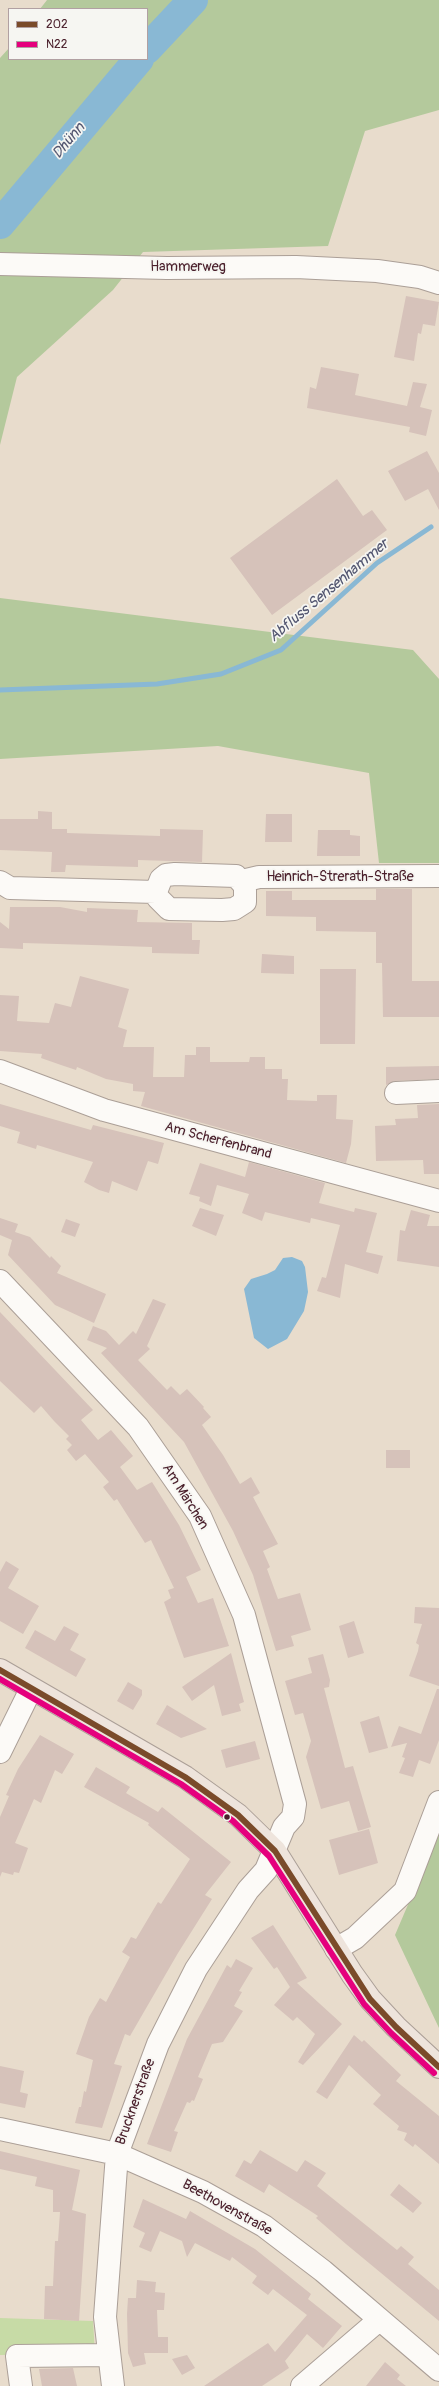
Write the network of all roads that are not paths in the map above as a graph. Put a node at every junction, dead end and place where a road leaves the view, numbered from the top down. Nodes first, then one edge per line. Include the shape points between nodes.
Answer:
1 (0, 264) edge
2 (439, 284) edge
3 (439, 876) edge
4 (242, 881) junction
5 (0, 882) edge
6 (156, 892) junction
7 (0, 1071) edge
8 (439, 1091) edge
9 (396, 1093) dead end
10 (439, 1200) edge
11 (0, 1281) edge
12 (0, 1670) edge
13 (31, 1689) junction
14 (0, 1752) edge
15 (439, 1802) edge
16 (275, 1851) junction
17 (336, 1949) junction
18 (439, 2067) edge
19 (0, 2129) edge
20 (117, 2154) junction
21 (379, 2320) junction
22 (109, 2355) junction
23 (439, 2370) edge
24 (21, 2386) edge
25 (113, 2386) edge
26 (302, 2386) edge

1 - 2 street, Hammerweg via 167,268 296,267 377,271 420,277
3 - 4 street, Heinrich-Strerath-Straße via 250,877
4 - 6 street, Heinrich-Strerath-Straße via 230,875 166,875
4 - 6 street, Heinrich-Strerath-Straße via 246,886 245,902 234,909 169,909 158,898
5 - 6 street via 10,888
7 - 10 street, Am Scherfenbrand via 104,1110
8 - 9 street
11 - 16 street, Am Märchen via 138,1427 200,1516 244,1615 294,1796 295,1812 284,1827
12 - 13 main road
13 - 14 street
13 - 16 main road via 204,1790 238,1815
15 - 17 street via 405,1890 355,1938
16 - 17 main road
16 - 20 street, Brucknerstraße via 266,1870 248,1890 196,1969 158,2044
17 - 18 main road via 377,2007
19 - 20 street, Beethovenstraße
20 - 21 street, Beethovenstraße via 203,2192 264,2226 323,2271
20 - 22 street, Brucknerstraße via 105,2317
21 - 23 street, Beethovenstraße
21 - 26 street
22 - 24 street via 18,2356
22 - 25 street, Brucknerstraße

